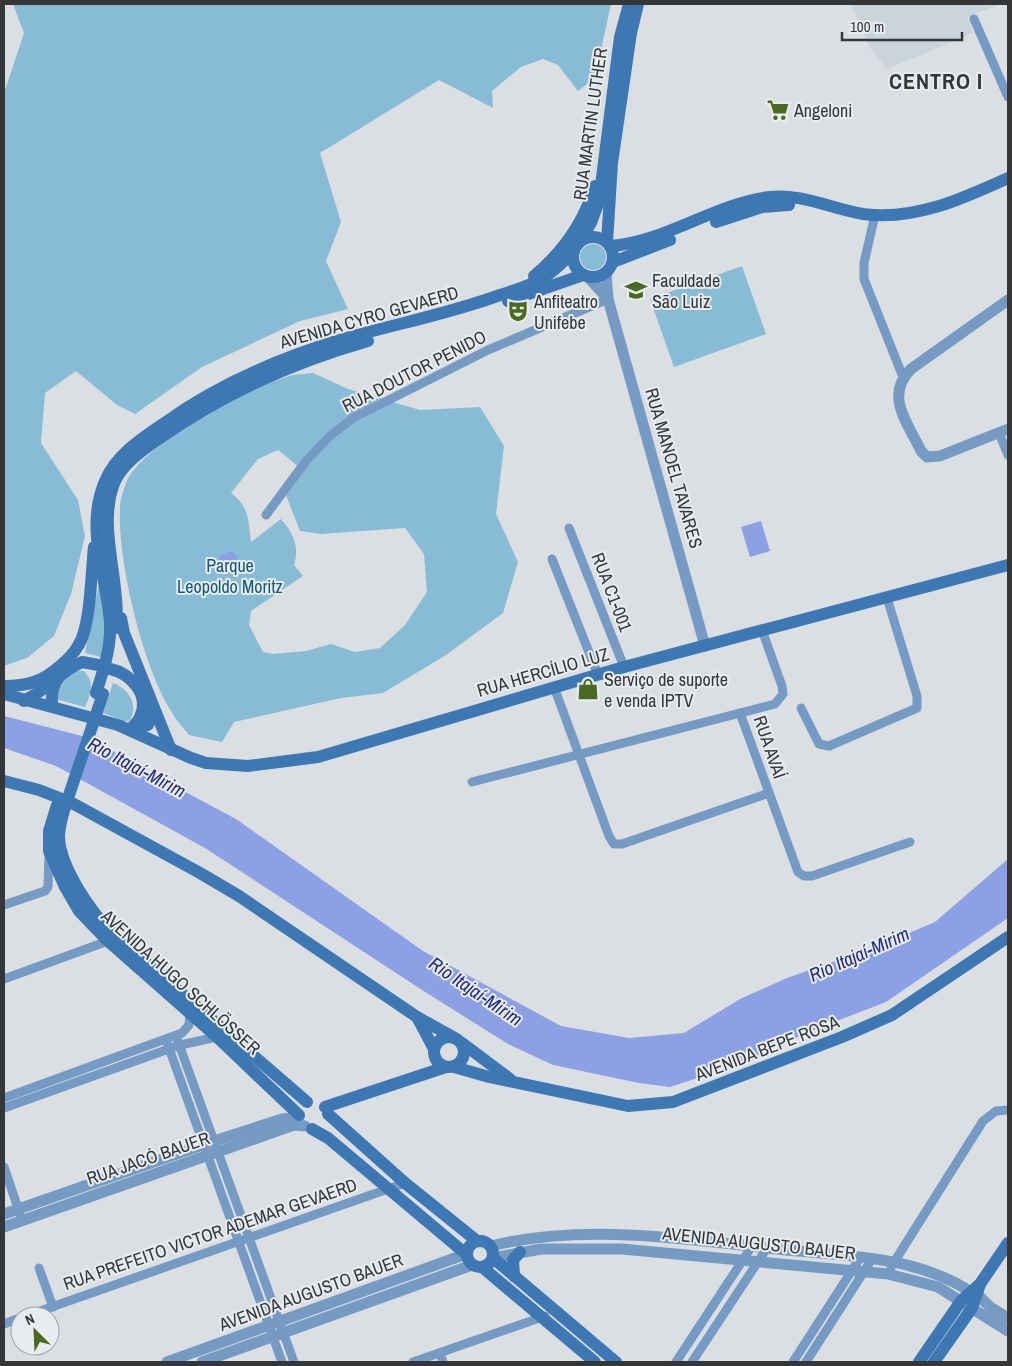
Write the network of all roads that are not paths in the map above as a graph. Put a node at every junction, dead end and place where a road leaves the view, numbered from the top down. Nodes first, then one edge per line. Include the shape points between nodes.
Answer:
1 (628, 4) edge
2 (638, 4) edge
3 (974, 19) dead end
4 (1004, 76) edge
5 (1008, 97) edge
6 (604, 152) junction
7 (1008, 178) edge
8 (1008, 187) edge
9 (970, 199) junction
10 (874, 219) junction
11 (653, 242) junction
12 (608, 244) junction
13 (575, 248) junction
14 (610, 267) junction
15 (586, 276) junction
16 (517, 289) junction
17 (608, 299) junction
18 (1008, 300) edge
19 (903, 377) junction
20 (1004, 431) edge
21 (1008, 455) edge
22 (266, 515) dead end
23 (570, 528) dead end
24 (96, 540) junction
25 (552, 558) dead end
26 (1008, 565) edge
27 (887, 598) junction
28 (119, 608) junction
29 (762, 630) junction
30 (705, 646) junction
31 (107, 667) junction
32 (624, 667) junction
33 (598, 675) junction
34 (55, 682) junction
35 (4, 686) edge
36 (23, 686) junction
37 (554, 687) junction
38 (4, 694) edge
39 (24, 701) junction
40 (52, 706) junction
41 (801, 708) dead end
42 (154, 709) junction
43 (740, 712) junction
44 (130, 730) junction
45 (171, 750) junction
46 (579, 755) junction
47 (4, 781) edge
48 (472, 782) dead end
49 (769, 793) junction
50 (61, 806) junction
51 (910, 842) dead end
52 (49, 851) junction
53 (4, 905) edge
54 (1008, 937) edge
55 (108, 941) junction
56 (4, 979) edge
57 (190, 1013) junction
58 (417, 1017) junction
59 (176, 1036) junction
60 (217, 1037) junction
61 (166, 1040) junction
62 (457, 1040) junction
63 (180, 1045) junction
64 (170, 1049) junction
65 (434, 1052) junction
66 (90, 1067) junction
67 (450, 1067) junction
68 (94, 1076) junction
69 (411, 1078) junction
70 (514, 1082) junction
71 (4, 1098) edge
72 (307, 1102) junction
73 (4, 1108) edge
74 (327, 1110) junction
75 (1008, 1110) edge
76 (304, 1122) junction
77 (211, 1149) junction
78 (4, 1167) edge
79 (106, 1179) junction
80 (405, 1183) junction
81 (389, 1188) junction
82 (110, 1190) junction
83 (18, 1209) junction
84 (4, 1214) edge
85 (22, 1221) junction
86 (4, 1227) edge
87 (588, 1235) junction
88 (249, 1237) junction
89 (658, 1238) junction
90 (238, 1241) junction
91 (477, 1241) junction
92 (1008, 1243) edge
93 (752, 1246) junction
94 (588, 1248) junction
95 (767, 1248) junction
96 (658, 1250) junction
97 (492, 1252) junction
98 (520, 1252) junction
99 (744, 1259) junction
100 (866, 1259) junction
101 (759, 1260) junction
102 (474, 1262) junction
103 (894, 1262) junction
104 (39, 1268) dead end
105 (859, 1270) junction
106 (888, 1274) junction
107 (514, 1276) junction
108 (371, 1289) junction
109 (976, 1290) junction
110 (375, 1300) junction
111 (967, 1304) junction
112 (53, 1306) joint
113 (557, 1312) junction
114 (543, 1317) junction
115 (1008, 1318) edge
116 (698, 1328) junction
117 (276, 1329) junction
118 (1008, 1331) edge
119 (710, 1335) junction
120 (810, 1337) junction
121 (943, 1338) junction
122 (819, 1342) junction
123 (440, 1353) junction
124 (207, 1356) edge
125 (185, 1359) edge
126 (167, 1362) edge
127 (282, 1362) edge
128 (294, 1362) edge
129 (413, 1362) edge
130 (443, 1362) edge
131 (595, 1362) edge
132 (616, 1362) edge
133 (676, 1362) edge
134 (692, 1362) edge
135 (793, 1362) edge
136 (806, 1362) edge
137 (919, 1362) edge
138 (934, 1362) edge

1 - 6 main road, RUA MARTIN LUTHER
2 - 12 main road, RUA MARTIN LUTHER via 612,163
3 - 4 street
4 - 5 street
6 - 13 main road, RUA MARTIN LUTHER via 596,212
6 - 16 main road via 582,219 544,268
7 - 9 main road
8 - 9 main road
9 - 10 main road via 925,214
10 - 11 main road via 789,197 771,197 742,203
10 - 19 street via 864,263 864,279
11 - 12 main road
11 - 14 main road
12 - 13 main road via 594,237
12 - 14 main road
13 - 15 main road via 574,264
13 - 16 main road, AVENIDA CYRO GEVAERD via 542,279
14 - 15 main road via 595,277
14 - 17 street, RUA MANOEL TAVARES
15 - 17 street, RUA MANOEL TAVARES
15 - 28 main road, AVENIDA CYRO GEVAERD via 463,317 367,341 316,358 225,398 152,444 127,465 113,485 109,524
16 - 24 main road, AVENIDA CYRO GEVAERD via 437,316 312,349 240,378 196,402 140,440 116,462 100,495
17 - 22 street, RUA DOUTOR PENIDO via 488,350 353,418 306,461
17 - 30 street, RUA MANOEL TAVARES
18 - 19 street via 934,350
19 - 20 street via 898,400 921,451 927,457 940,456
20 - 21 street
23 - 32 street, RUA C1-001
24 - 31 main road, AVENIDA CYRO GEVAERD via 110,626
24 - 36 main road via 86,624 78,646 50,674 34,684
25 - 33 street
26 - 27 main road, RUA HERCÍLIO LUZ
27 - 29 main road, RUA HERCÍLIO LUZ
27 - 41 street via 917,708 829,746 819,744
28 - 31 main road, AVENIDA CYRO GEVAERD
28 - 42 main road via 124,633
29 - 30 main road, RUA HERCÍLIO LUZ
29 - 43 street via 783,694 775,704
30 - 32 main road, RUA HERCÍLIO LUZ
31 - 34 main road via 82,662
31 - 44 main road via 126,674 134,681 143,700 141,716
31 - 50 main road, AVENIDA CYRO GEVAERD, bridge
32 - 33 main road, RUA HERCÍLIO LUZ
33 - 37 main road, RUA HERCÍLIO LUZ
34 - 39 main road
34 - 40 main road
35 - 36 main road
36 - 39 main road
37 - 45 main road, RUA HERCÍLIO LUZ via 318,758 236,766 206,763
37 - 46 street
38 - 39 main road, RUA HERCÍLIO LUZ
39 - 40 main road, RUA HERCÍLIO LUZ
40 - 44 main road, RUA HERCÍLIO LUZ
42 - 44 main road via 148,725
42 - 45 main road
43 - 46 street
43 - 49 street, RUA AVAÍ
44 - 45 main road, RUA HERCÍLIO LUZ
46 - 48 street
46 - 49 street via 614,844 622,844
47 - 58 main road, AVENIDA BEPE ROSA via 72,803 200,873
49 - 51 street, RUA AVAÍ via 794,863 804,876 845,866
50 - 52 main road, AVENIDA HUGO SCHLÖSSER via 50,831
50 - 72 main road, AVENIDA HUGO SCHLÖSSER via 60,846 79,888 97,917
52 - 53 street via 48,887
52 - 55 main road, AVENIDA HUGO SCHLÖSSER via 79,911
54 - 70 main road, AVENIDA BEPE ROSA via 892,1015 688,1098 657,1105 628,1106
55 - 56 street
55 - 57 main road, AVENIDA HUGO SCHLÖSSER
57 - 59 street via 189,1025
57 - 60 main road, AVENIDA HUGO SCHLÖSSER
58 - 62 main road, AVENIDA BEPE ROSA
58 - 65 main road
59 - 61 street
59 - 63 street
60 - 63 street
60 - 76 main road, AVENIDA HUGO SCHLÖSSER
61 - 64 street
61 - 66 street
62 - 65 main road via 438,1040
62 - 67 main road via 464,1054 461,1062
62 - 70 main road, AVENIDA BEPE ROSA
63 - 64 street
63 - 77 street
64 - 68 street
64 - 77 street
65 - 67 main road via 438,1063
65 - 69 main road via 425,1066
66 - 68 street
66 - 71 street
67 - 69 main road
67 - 70 main road, AVENIDA BEPE ROSA
68 - 73 street
69 - 74 main road
72 - 74 main road via 315,1100
72 - 76 main road via 301,1108
74 - 76 main road via 323,1125
74 - 80 main road
75 - 103 street via 996,1111 983,1122
76 - 77 street, RUA JACÓ BAUER via 282,1119
76 - 81 main road, AVENIDA HUGO SCHLÖSSER
77 - 79 street, RUA JACÓ BAUER
77 - 82 street, RUA JACÓ BAUER
77 - 88 street
77 - 90 street
78 - 83 street
79 - 82 street
79 - 83 street, RUA JACÓ BAUER
80 - 81 street, RUA PREFEITO VICTOR ADEMAR GEVAERD
80 - 91 main road
81 - 88 street, RUA PREFEITO VICTOR ADEMAR GEVAERD
81 - 102 main road, AVENIDA HUGO SCHLÖSSER
82 - 85 street, RUA JACÓ BAUER
83 - 84 street, RUA JACÓ BAUER
83 - 85 street
85 - 86 street, RUA JACÓ BAUER
87 - 89 street, AVENIDA AUGUSTO BAUER
87 - 94 street
87 - 97 street, AVENIDA AUGUSTO BAUER via 528,1238
88 - 90 street, RUA PREFEITO VICTOR ADEMAR GEVAERD
88 - 117 street
89 - 93 street, AVENIDA AUGUSTO BAUER
89 - 96 street
90 - 112 street, RUA PREFEITO VICTOR ADEMAR GEVAERD
90 - 117 street
91 - 97 main road via 485,1241
91 - 102 main road via 469,1246
92 - 109 main road
93 - 95 street, AVENIDA AUGUSTO BAUER
93 - 99 street
94 - 96 street, AVENIDA AUGUSTO BAUER
94 - 98 street, AVENIDA AUGUSTO BAUER
95 - 100 street, AVENIDA AUGUSTO BAUER
95 - 101 street
96 - 99 street, AVENIDA AUGUSTO BAUER
97 - 98 street, AVENIDA AUGUSTO BAUER
97 - 102 main road via 489,1264
97 - 107 main road
98 - 107 main road via 513,1260
99 - 101 street, AVENIDA AUGUSTO BAUER
99 - 116 street
100 - 103 street, AVENIDA AUGUSTO BAUER
100 - 105 street
101 - 105 street, AVENIDA AUGUSTO BAUER
101 - 119 street
102 - 108 street, AVENIDA AUGUSTO BAUER
102 - 110 street, AVENIDA AUGUSTO BAUER
102 - 114 main road, AVENIDA HUGO SCHLÖSSER
103 - 106 street
103 - 109 street, AVENIDA AUGUSTO BAUER via 941,1275
104 - 112 street
105 - 106 street, AVENIDA AUGUSTO BAUER
105 - 120 street
105 - 122 street
106 - 111 street, AVENIDA AUGUSTO BAUER via 938,1287
107 - 113 main road
108 - 110 street
108 - 117 street, AVENIDA AUGUSTO BAUER
109 - 111 main road
109 - 115 street, AVENIDA AUGUSTO BAUER via 983,1302
110 - 117 street, AVENIDA AUGUSTO BAUER
111 - 118 street, AVENIDA AUGUSTO BAUER
111 - 121 main road
113 - 114 street
113 - 132 main road
114 - 123 street
114 - 131 main road, AVENIDA HUGO SCHLÖSSER
116 - 119 street
116 - 133 street
117 - 124 street, AVENIDA AUGUSTO BAUER
117 - 127 street
117 - 128 street
119 - 134 street
120 - 122 street
120 - 135 street
121 - 137 main road
121 - 138 main road
122 - 136 street
123 - 129 street
123 - 130 street
124 - 125 street, AVENIDA AUGUSTO BAUER
125 - 126 street, AVENIDA AUGUSTO BAUER

